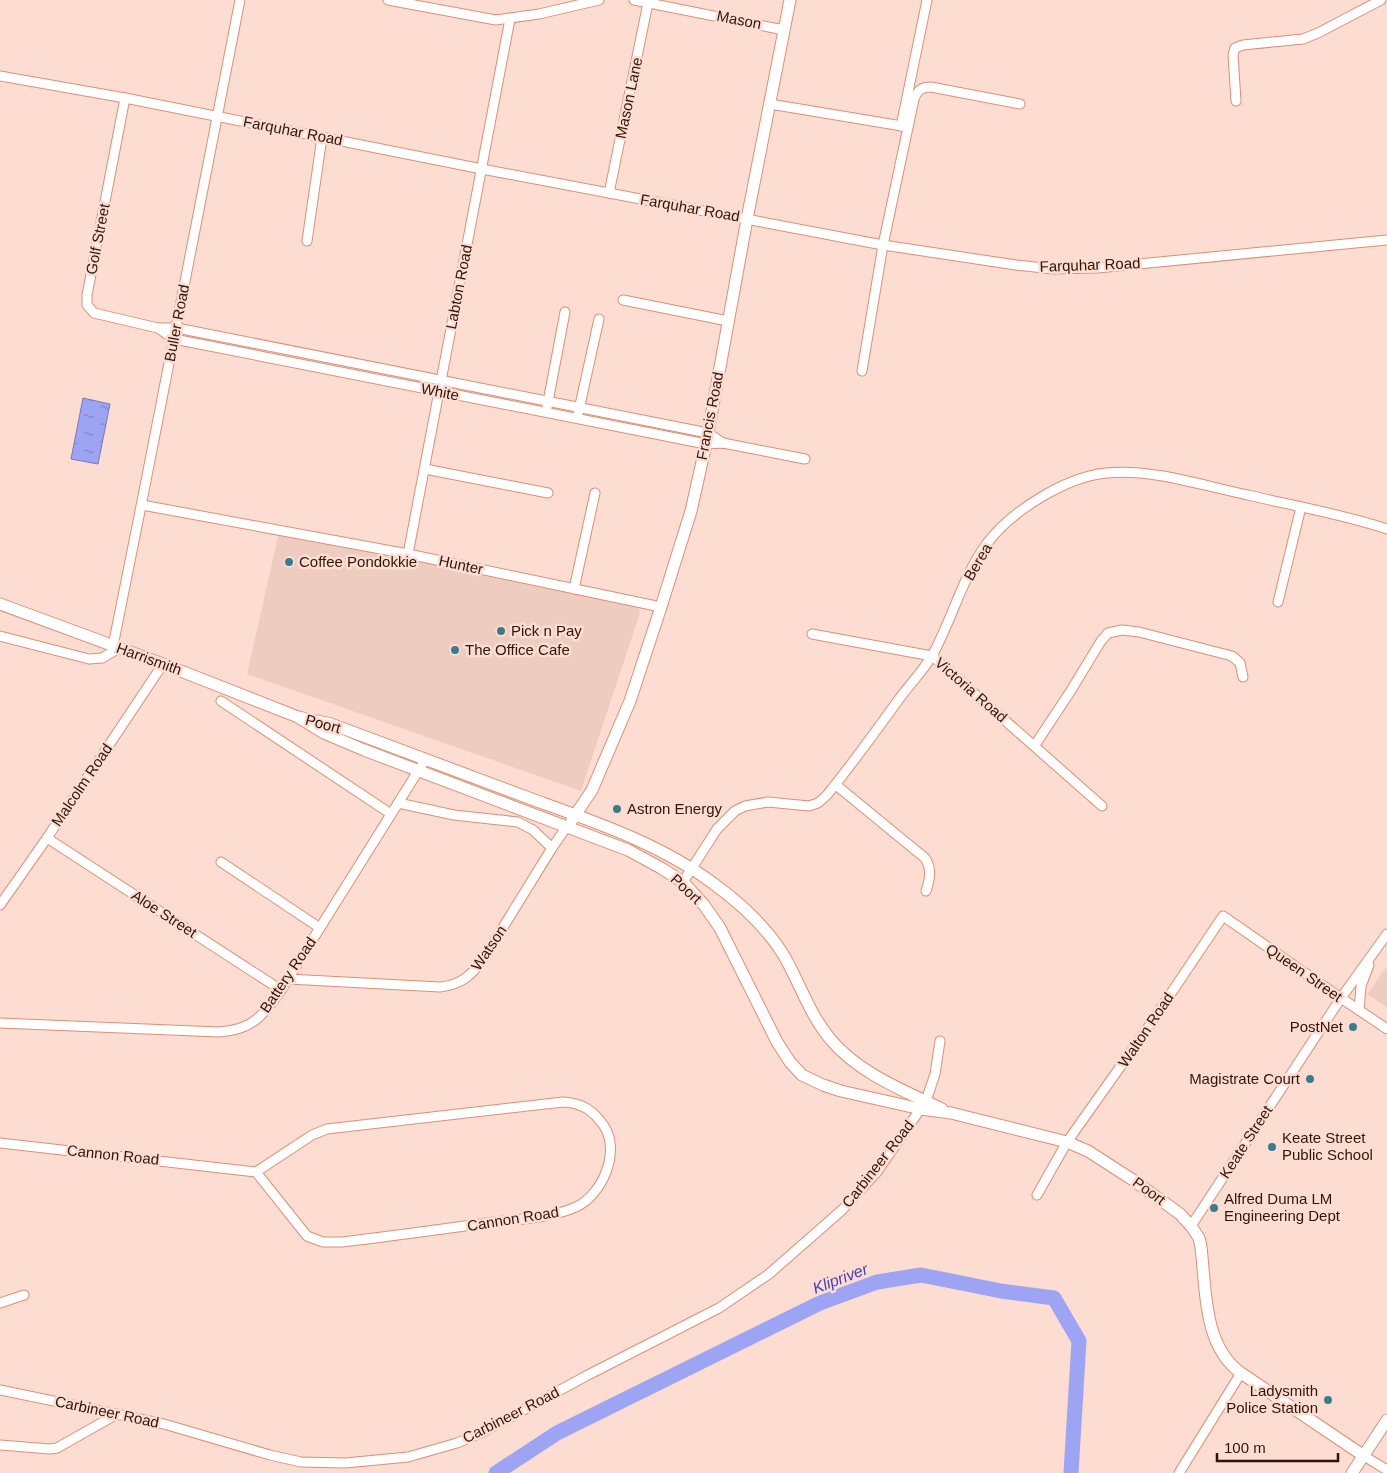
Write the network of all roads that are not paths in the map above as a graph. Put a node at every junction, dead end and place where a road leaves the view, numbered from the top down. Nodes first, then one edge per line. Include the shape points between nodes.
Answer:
1 (240, 0) edge
2 (388, 0) edge
3 (599, 0) edge
4 (634, 0) edge
5 (790, 0) edge
6 (927, 0) edge
7 (1381, 0) edge
8 (648, 3) junction
9 (510, 19) junction
10 (784, 30) junction
11 (0, 76) edge
12 (125, 98) junction
13 (1236, 101) dead end
14 (770, 104) junction
15 (1020, 104) dead end
16 (218, 116) junction
17 (904, 126) junction
18 (322, 137) junction
19 (482, 169) junction
20 (610, 194) junction
21 (747, 219) junction
22 (1387, 240) edge
23 (306, 241) dead end
24 (883, 245) junction
25 (623, 300) dead end
26 (565, 312) dead end
27 (599, 319) dead end
28 (728, 321) junction
29 (158, 328) junction
30 (176, 328) junction
31 (174, 339) junction
32 (312, 355) junction
33 (310, 366) junction
34 (862, 371) dead end
35 (441, 381) junction
36 (439, 392) junction
37 (548, 402) junction
38 (579, 408) junction
39 (546, 413) junction
40 (577, 419) junction
41 (706, 439) junction
42 (805, 459) dead end
43 (424, 469) junction
44 (548, 493) dead end
45 (595, 493) dead end
46 (142, 505) junction
47 (1301, 507) junction
48 (1387, 529) edge
49 (408, 554) junction
50 (574, 589) junction
51 (1278, 602) dead end
52 (0, 604) edge
53 (661, 607) junction
54 (812, 634) dead end
55 (0, 636) edge
56 (116, 647) junction
57 (932, 656) junction
58 (163, 664) junction
59 (1243, 678) dead end
60 (221, 701) dead end
61 (298, 717) junction
62 (1035, 745) junction
63 (426, 760) junction
64 (418, 771) junction
65 (836, 785) junction
66 (398, 803) junction
67 (1102, 806) dead end
68 (391, 814) junction
69 (576, 815) junction
70 (567, 826) junction
71 (47, 838) junction
72 (552, 848) junction
73 (221, 862) dead end
74 (692, 869) junction
75 (683, 882) junction
76 (926, 891) dead end
77 (0, 905) edge
78 (1223, 916) joint
79 (320, 928) junction
80 (1387, 934) edge
81 (1374, 953) junction
82 (288, 979) junction
83 (280, 990) junction
84 (1341, 998) junction
85 (1359, 1010) junction
86 (0, 1023) edge
87 (1387, 1029) edge
88 (940, 1041) dead end
89 (923, 1105) junction
90 (1067, 1142) junction
91 (0, 1143) edge
92 (256, 1172) junction
93 (1037, 1195) dead end
94 (1191, 1226) junction
95 (24, 1295) dead end
96 (0, 1303) edge
97 (1241, 1373) junction
98 (0, 1390) edge
99 (118, 1414) junction
100 (1387, 1420) edge
101 (0, 1445) edge
102 (1364, 1456) junction
103 (1387, 1470) edge
104 (1179, 1473) edge
105 (1352, 1473) edge

1 - 16 street, Buller Road
2 - 9 street via 483,18
3 - 9 street
4 - 8 street, Mason
5 - 10 street, Francis Road
6 - 17 street
7 - 13 street via 1302,39 1235,48
8 - 10 street, Mason
8 - 20 street, Mason Lane
9 - 19 street, Labton Road
10 - 14 street, Francis Road
11 - 12 street, Farquhar Road
12 - 16 street, Farquhar Road
12 - 29 street, Golf Street via 87,303 98,314
14 - 17 street
14 - 21 street, Francis Road
15 - 17 street via 931,86 917,93
16 - 18 street, Farquhar Road
16 - 30 street, Buller Road
17 - 24 street
18 - 19 street, Farquhar Road
18 - 23 street
19 - 20 street, Farquhar Road
19 - 35 street, Labton Road
20 - 21 street, Farquhar Road
21 - 24 street, Farquhar Road
21 - 28 street, Francis Road
22 - 24 street, Farquhar Road via 1075,269 1016,265
24 - 34 street
25 - 28 street
26 - 37 street
27 - 38 street
28 - 41 street, Francis Road
29 - 30 street, Golf Street
29 - 31 street, Golf Street
30 - 31 street, Buller Road
30 - 32 street, White
31 - 33 street, White
31 - 46 street, Buller Road
32 - 33 street
32 - 35 street, White
33 - 36 street, White
35 - 36 street, Labton Road
35 - 37 street, White
36 - 39 street, White
36 - 43 street, Labton Road
37 - 38 street, White
37 - 39 street
38 - 40 street
38 - 41 street, White
39 - 40 street, White
40 - 41 street, White
41 - 42 street
41 - 53 street, Francis Road via 691,511
43 - 44 street
43 - 49 street, Labton Road
45 - 50 street
46 - 49 street, Hunter
46 - 56 street, Buller Road
47 - 48 street, Berea
47 - 51 street
47 - 57 street, Berea via 1136,473 1093,475 1067,484 1024,510 988,542 973,565
49 - 50 street, Hunter
50 - 53 street, Hunter
52 - 56 street, Harrismith
53 - 69 street, Francis Road via 611,748 592,790
54 - 57 street, Victoria Road
55 - 56 street via 88,659 102,658
56 - 58 street, Harrismith
57 - 62 street, Victoria Road
57 - 65 street, Berea
58 - 61 street, Harrismith
58 - 71 street, Malcolm Road
59 - 62 street via 1240,663 1232,656 1147,634 1122,630 1108,633
60 - 68 street
61 - 63 street, Poort via 331,724
61 - 64 street, Poort via 324,733
62 - 67 street, Victoria Road
63 - 64 street, Battery Road
63 - 69 street, Poort
64 - 66 street, Battery Road
64 - 70 street, Poort
65 - 74 street, Berea via 822,800 809,806 768,802 735,811 723,822
65 - 76 street via 925,858 930,872
66 - 68 street, Battery Road
66 - 72 street via 454,815 518,822 534,830
68 - 79 street, Battery Road
69 - 70 street, Watson
69 - 74 street, Poort
70 - 72 street, Watson
70 - 75 street, Poort via 628,850
71 - 77 street, Malcolm Road
71 - 83 street, Aloe Street
72 - 82 street, Watson via 484,958 461,982 440,987
73 - 79 street
74 - 75 street, Berea
74 - 89 street, Poort via 742,907 774,941 819,1026 840,1050
75 - 89 street, Poort via 720,928 777,1042 795,1069 823,1086
78 - 84 street, Queen Street
78 - 90 street, Walton Road
79 - 82 street, Battery Road
80 - 81 street, Keate Street
81 - 84 street, Keate Street
81 - 85 street via 1362,986
82 - 83 street, Battery Road
83 - 86 street, Battery Road via 257,1020 230,1032
84 - 85 street, Queen Street
84 - 94 street, Keate Street
85 - 87 street, Queen Street
88 - 89 street, Carbineer Road via 935,1074
89 - 90 street, Poort
89 - 99 street, Carbineer Road via 855,1198 754,1286 710,1313 457,1443 400,1458 345,1463 301,1462
90 - 93 street, Walton Road
90 - 94 street, Poort via 1095,1155 1133,1180 1180,1214
91 - 92 street, Cannon Road
92 - 92 street, Cannon Road via 312,1135 327,1129 563,1102 581,1105 593,1112 606,1130 610,1145 607,1170 600,1183 590,1198 569,1210 342,1242 323,1242 308,1236
94 - 97 street, Poort via 1201,1247 1214,1336 1224,1357
95 - 96 street
97 - 102 street, Poort
97 - 104 street
98 - 99 street, Carbineer Road
99 - 101 street via 57,1448
100 - 102 street
102 - 103 street
102 - 105 street

